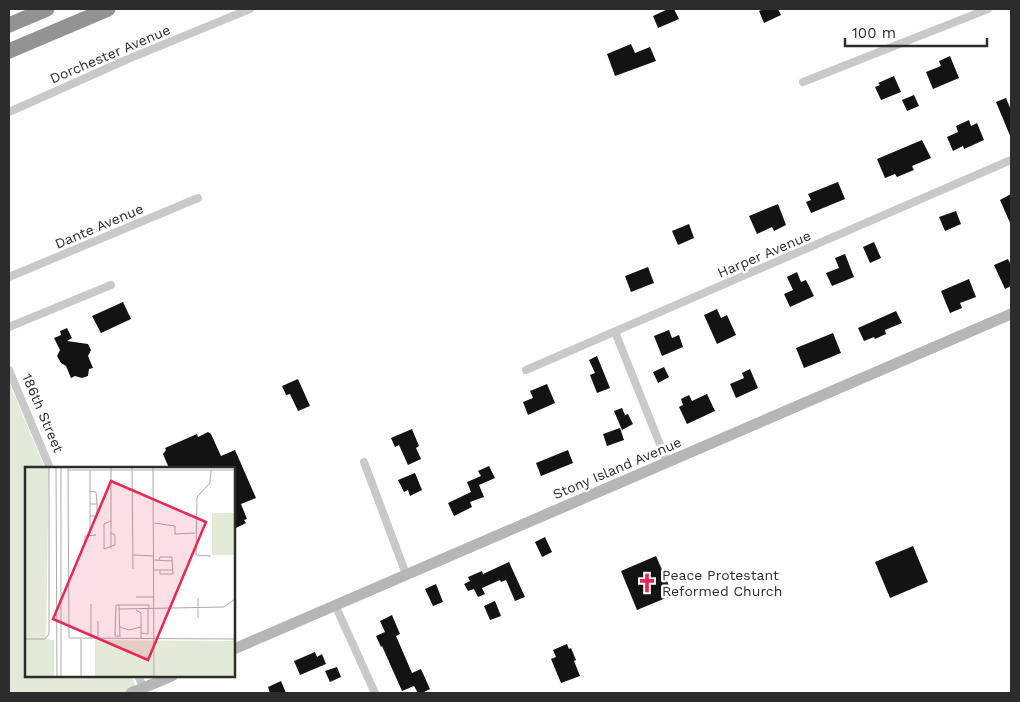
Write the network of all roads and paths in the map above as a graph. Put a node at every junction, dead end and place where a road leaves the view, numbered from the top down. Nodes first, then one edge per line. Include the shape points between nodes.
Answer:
1 (47, 9) edge
2 (108, 9) edge
3 (250, 9) edge
4 (988, 9) edge
5 (9, 25) edge
6 (9, 51) edge
7 (803, 82) dead end
8 (9, 112) edge
9 (1011, 160) edge
10 (198, 198) dead end
11 (9, 277) edge
12 (111, 285) dead end
13 (1011, 314) edge
14 (9, 327) edge
15 (615, 332) junction
16 (9, 370) edge
17 (526, 370) dead end
18 (364, 462) dead end
19 (667, 462) junction
20 (50, 467) edge
21 (406, 574) junction
22 (335, 605) junction
23 (235, 649) edge
24 (138, 677) edge
25 (170, 677) edge
26 (145, 691) edge
27 (131, 693) edge
28 (375, 693) edge

1 - 5 highway
2 - 6 highway
3 - 8 street, Dorchester Avenue
4 - 7 street
9 - 15 street, Harper Avenue
10 - 11 street, Dante Avenue
12 - 14 street
13 - 19 street, Stony Island Avenue
15 - 17 street, Harper Avenue
15 - 19 street
16 - 20 street, 186th Street
18 - 21 street
19 - 21 street, Stony Island Avenue
21 - 22 street, Stony Island Avenue
22 - 23 street, Stony Island Avenue
22 - 28 street
24 - 26 street
25 - 26 street
26 - 27 street

